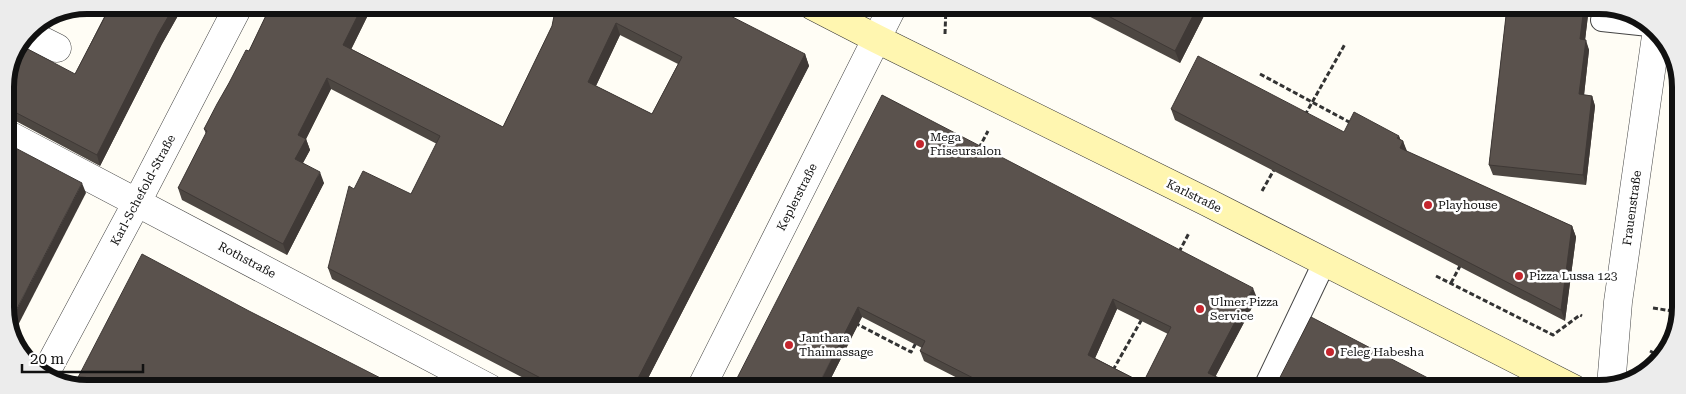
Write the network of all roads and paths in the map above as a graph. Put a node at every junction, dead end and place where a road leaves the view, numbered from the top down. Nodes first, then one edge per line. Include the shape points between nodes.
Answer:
1 (234, 14) edge
2 (829, 14) edge
3 (889, 14) edge
4 (1602, 20) dead end
5 (1634, 23) edge
6 (34, 37) edge
7 (877, 39) junction
8 (1655, 40) edge
9 (1345, 44) dead end
10 (57, 48) dead end
11 (1260, 74) dead end
12 (1313, 101) junction
13 (1003, 102) junction
14 (1304, 118) edge
15 (1351, 123) edge
16 (14, 137) edge
17 (977, 153) edge
18 (1276, 167) edge
19 (1262, 192) dead end
20 (138, 202) junction
21 (1207, 202) junction
22 (1178, 253) edge
23 (1464, 257) edge
24 (1324, 263) junction
25 (1451, 283) dead end
26 (1145, 312) edge
27 (852, 321) edge
28 (920, 335) edge
29 (48, 369) edge
30 (1112, 372) edge
31 (1611, 379) edge
32 (474, 380) edge
33 (705, 380) edge
34 (1268, 380) edge
35 (1556, 380) edge

1 - 20 street, Karl-Schefold-Straße
2 - 7 main road, Karlstraße
3 - 7 street, Keplerstraße
4 - 5 lane
6 - 10 street
7 - 13 main road, Karlstraße
7 - 33 street, Keplerstraße
8 - 31 street, Frauenstraße via 1618,302
9 - 12 path
11 - 12 path
12 - 14 path
12 - 15 path
13 - 17 path
13 - 21 main road, Karlstraße
16 - 20 street, Rothstraße
18 - 19 path
20 - 29 street, Karl-Schefold-Straße
20 - 32 street, Rothstraße
21 - 22 path
21 - 24 main road, Karlstraße
23 - 25 path
24 - 34 lane
24 - 35 main road, Karlstraße
26 - 30 path
27 - 28 path via 911,352

